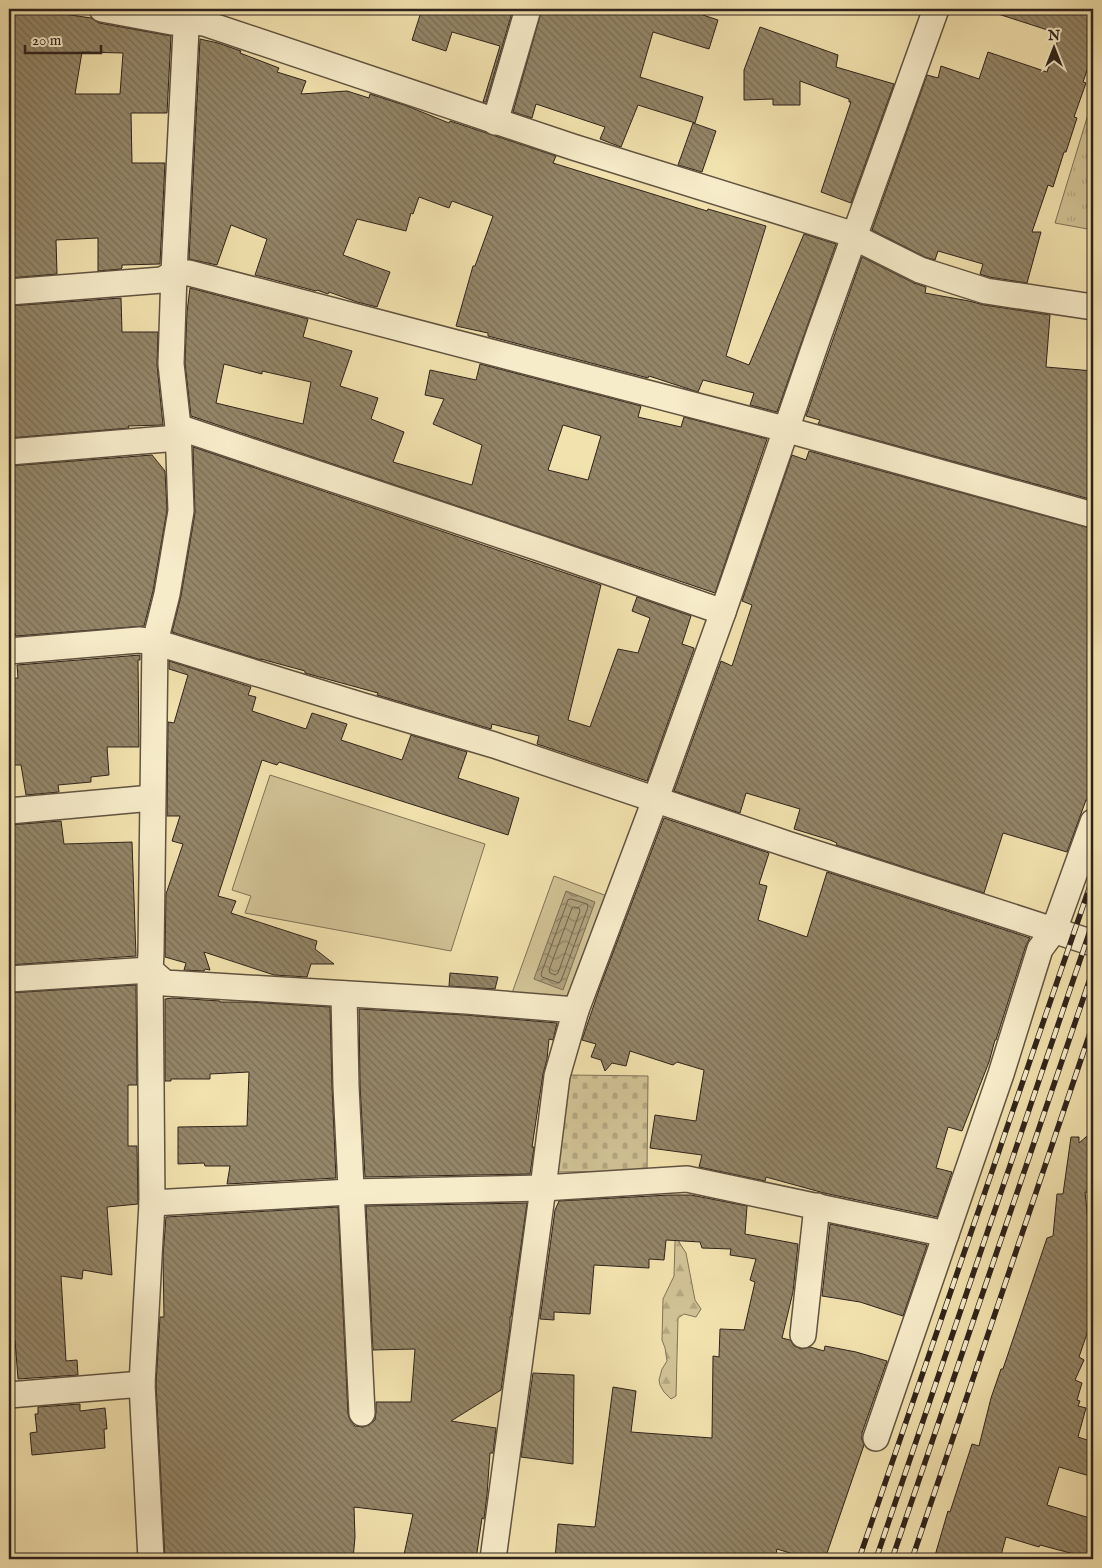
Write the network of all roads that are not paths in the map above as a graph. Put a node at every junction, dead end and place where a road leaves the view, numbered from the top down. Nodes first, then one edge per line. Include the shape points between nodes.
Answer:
1 (102, 9) edge
2 (528, 9) edge
3 (936, 9) edge
4 (186, 15) edge
5 (495, 122) junction
6 (854, 238) junction
7 (174, 273) junction
8 (9, 292) edge
9 (1093, 308) edge
10 (786, 430) junction
11 (178, 432) junction
12 (9, 452) edge
13 (1093, 515) edge
14 (722, 612) junction
15 (155, 642) junction
16 (9, 651) edge
17 (152, 798) junction
18 (655, 800) junction
19 (9, 811) edge
20 (1093, 822) edge
21 (1054, 930) junction
22 (1093, 943) edge
23 (150, 970) junction
24 (9, 979) edge
25 (344, 994) junction
26 (576, 1010) junction
27 (543, 1188) junction
28 (351, 1192) junction
29 (152, 1202) junction
30 (817, 1206) junction
31 (946, 1234) junction
32 (803, 1335) dead end
33 (142, 1384) junction
34 (9, 1395) edge
35 (362, 1413) dead end
36 (876, 1438) dead end
37 (151, 1559) edge
38 (493, 1559) edge

1 - 4 street via 172,22
2 - 5 street
3 - 6 street
4 - 5 street
4 - 7 street
5 - 6 street via 842,231
6 - 9 street via 920,270 986,291
6 - 10 street
7 - 8 street via 162,280
7 - 10 street via 190,273
7 - 11 street via 171,364
10 - 13 street
10 - 14 street
11 - 12 street
11 - 14 street via 542,549
11 - 15 street via 181,511
14 - 18 street
15 - 16 street via 139,640
15 - 17 street
15 - 18 street via 494,745
17 - 19 street
17 - 23 street
18 - 21 street
18 - 26 street
20 - 21 street
21 - 22 street
21 - 31 street via 1040,949
23 - 24 street
23 - 25 street via 165,983
23 - 29 street
25 - 26 street
25 - 28 street
26 - 27 street via 556,1076
27 - 28 street
27 - 30 street via 688,1178
27 - 38 street
28 - 29 street
28 - 35 street
29 - 33 street
30 - 31 street
30 - 32 street
31 - 36 street
33 - 34 street
33 - 37 street

